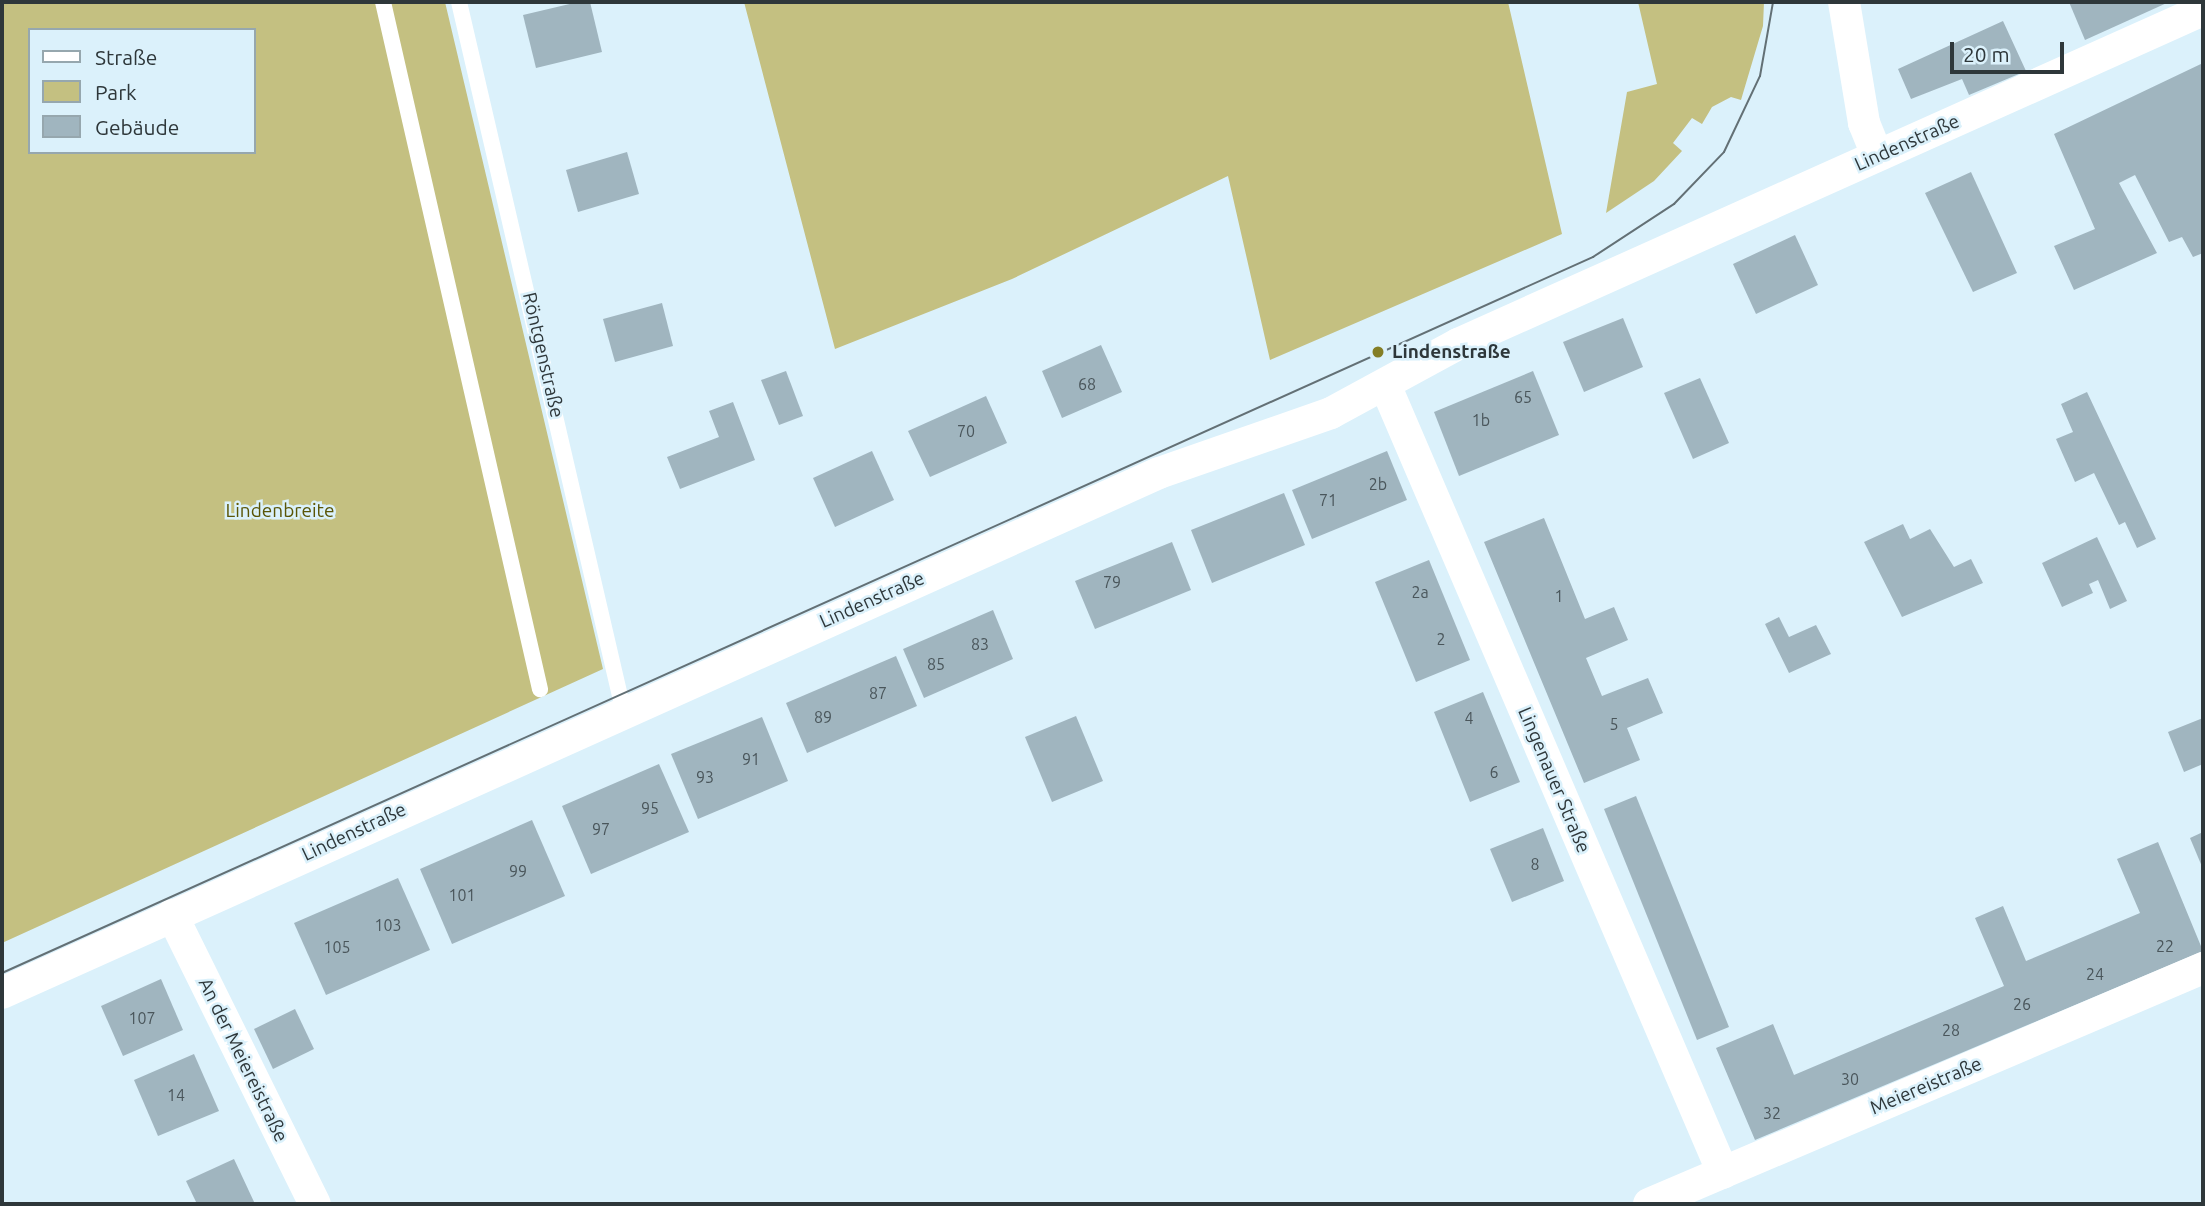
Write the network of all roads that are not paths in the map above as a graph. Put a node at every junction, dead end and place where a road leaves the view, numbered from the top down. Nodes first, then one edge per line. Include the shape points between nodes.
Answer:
1 (383, 2) edge
2 (459, 2) edge
3 (1844, 2) edge
4 (2203, 10) edge
5 (1877, 156) junction
6 (1386, 387) junction
7 (540, 689) dead end
8 (623, 709) junction
9 (172, 915) junction
10 (2203, 968) edge
11 (2, 993) edge
12 (1723, 1173) junction
13 (315, 1204) edge
14 (1649, 1204) edge

1 - 7 lane
2 - 8 lane, Röntgenstraße
3 - 5 street via 1864,123
4 - 5 street, Lindenstraße
5 - 6 street, Lindenstraße via 1458,344
6 - 8 street, Lindenstraße via 1287,432 1159,473
6 - 12 street, Lingenauer Straße
8 - 9 street, Lindenstraße
9 - 11 street, Lindenstraße
9 - 13 street, An der Meiereistraße
10 - 12 street, Meiereistraße
12 - 14 street, Meiereistraße

